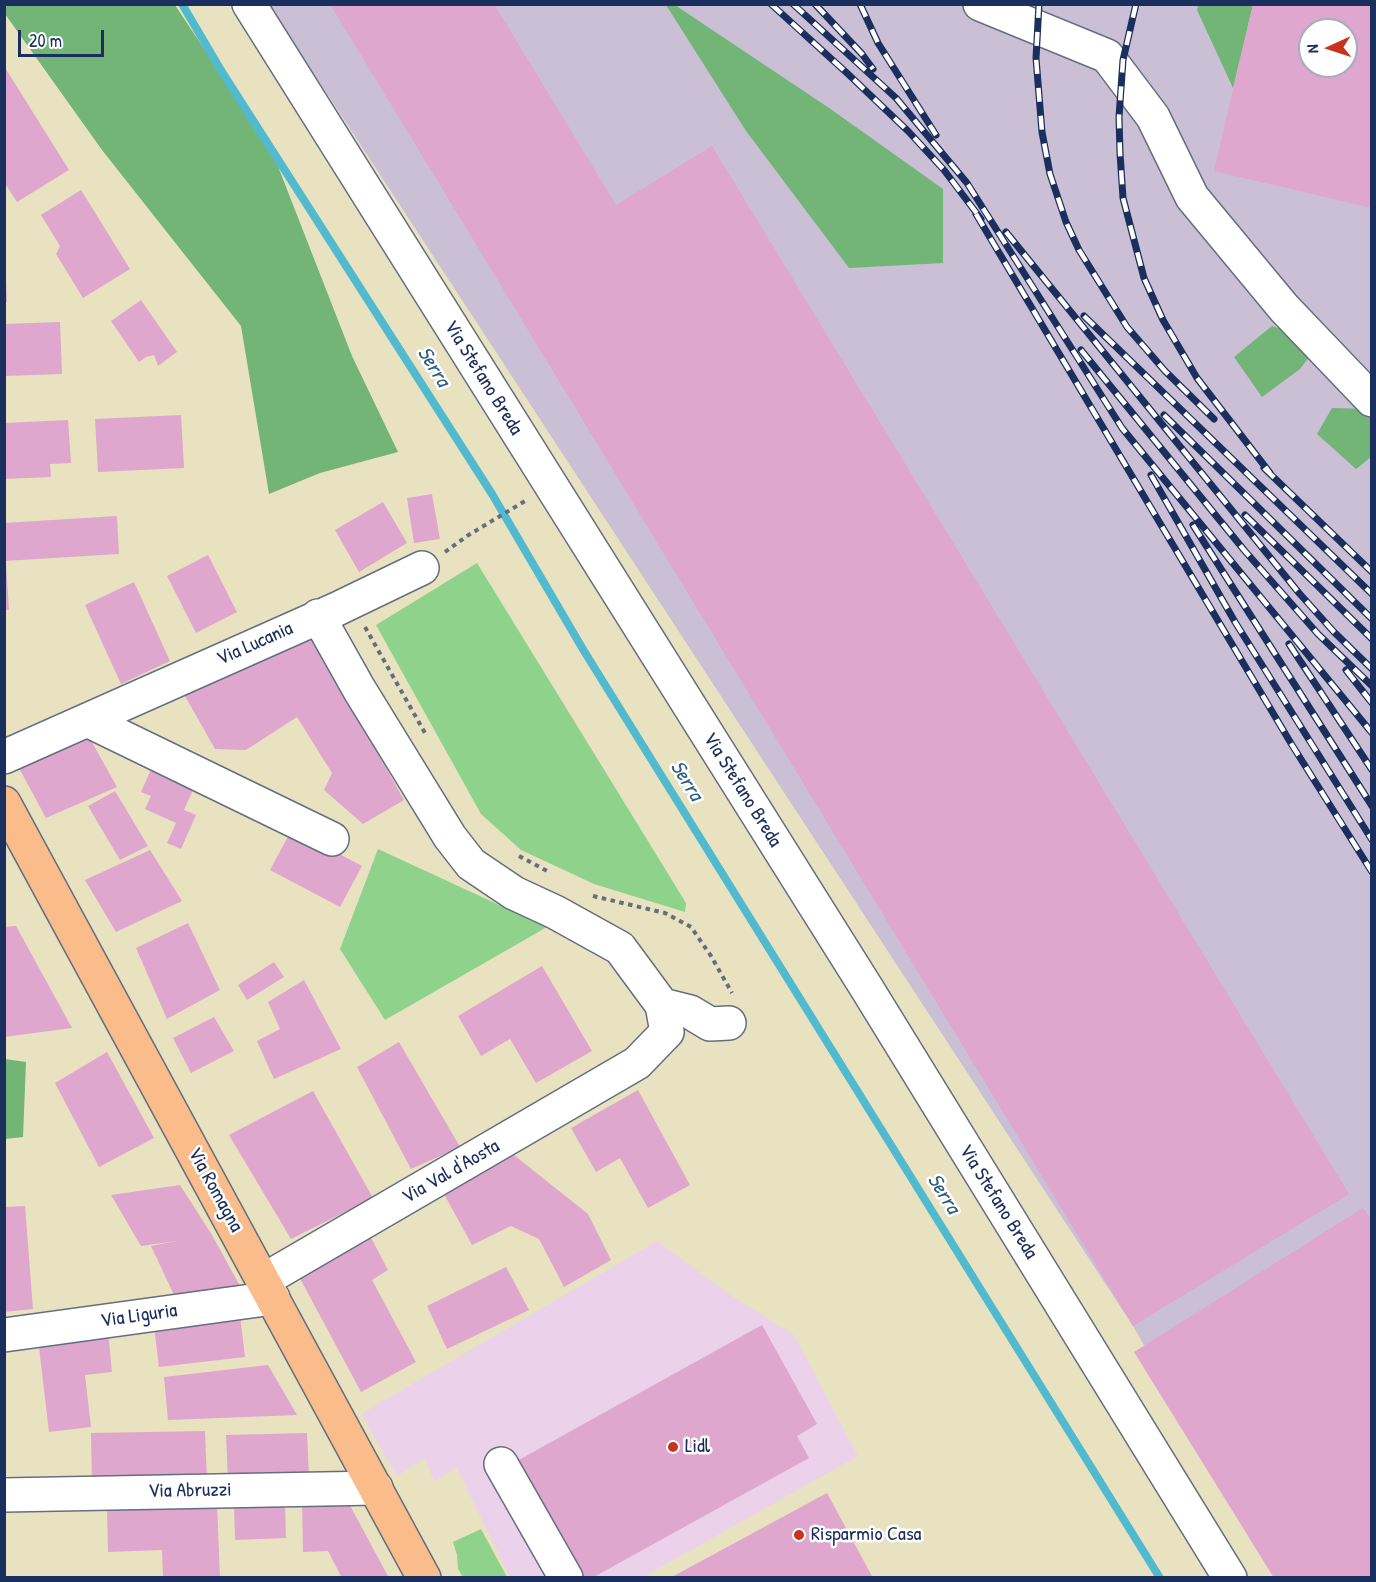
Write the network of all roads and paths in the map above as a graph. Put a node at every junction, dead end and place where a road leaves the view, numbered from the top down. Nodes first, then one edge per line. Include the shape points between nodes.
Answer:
1 (249, 4) edge
2 (981, 4) edge
3 (1371, 400) edge
4 (527, 500) dead end
5 (467, 536) dead end
6 (422, 568) dead end
7 (350, 601) junction
8 (318, 616) junction
9 (87, 720) junction
10 (428, 738) dead end
11 (4, 757) edge
12 (4, 803) edge
13 (333, 839) dead end
14 (515, 854) dead end
15 (552, 874) dead end
16 (586, 892) dead end
17 (663, 1005) junction
18 (731, 1009) joint
19 (268, 1289) junction
20 (4, 1335) edge
21 (501, 1464) dead end
22 (376, 1488) junction
23 (4, 1495) edge
24 (424, 1578) edge
25 (566, 1578) edge
26 (1230, 1578) edge

1 - 26 street, Via Stefano Breda via 860,977
2 - 3 street via 1107,56 1153,117 1192,197 1284,308
4 - 5 path
6 - 7 street, Via Lucania
7 - 8 street, Via Lucania
7 - 10 path
8 - 9 street, Via Lucania
8 - 17 street via 450,837 471,864 514,893 620,948
9 - 11 street, Via Lucania
9 - 13 street
12 - 19 main road, Via Romagna
14 - 15 path
16 - 18 path via 665,914 691,927 711,956
17 - 18 street via 690,1012 710,1024
17 - 19 street, Via Val d'Aosta via 667,1032 638,1063
19 - 20 street, Via Liguria
19 - 22 main road, Via Romagna
21 - 25 street
22 - 23 street, Via Abruzzi
22 - 24 main road, Via Romagna

